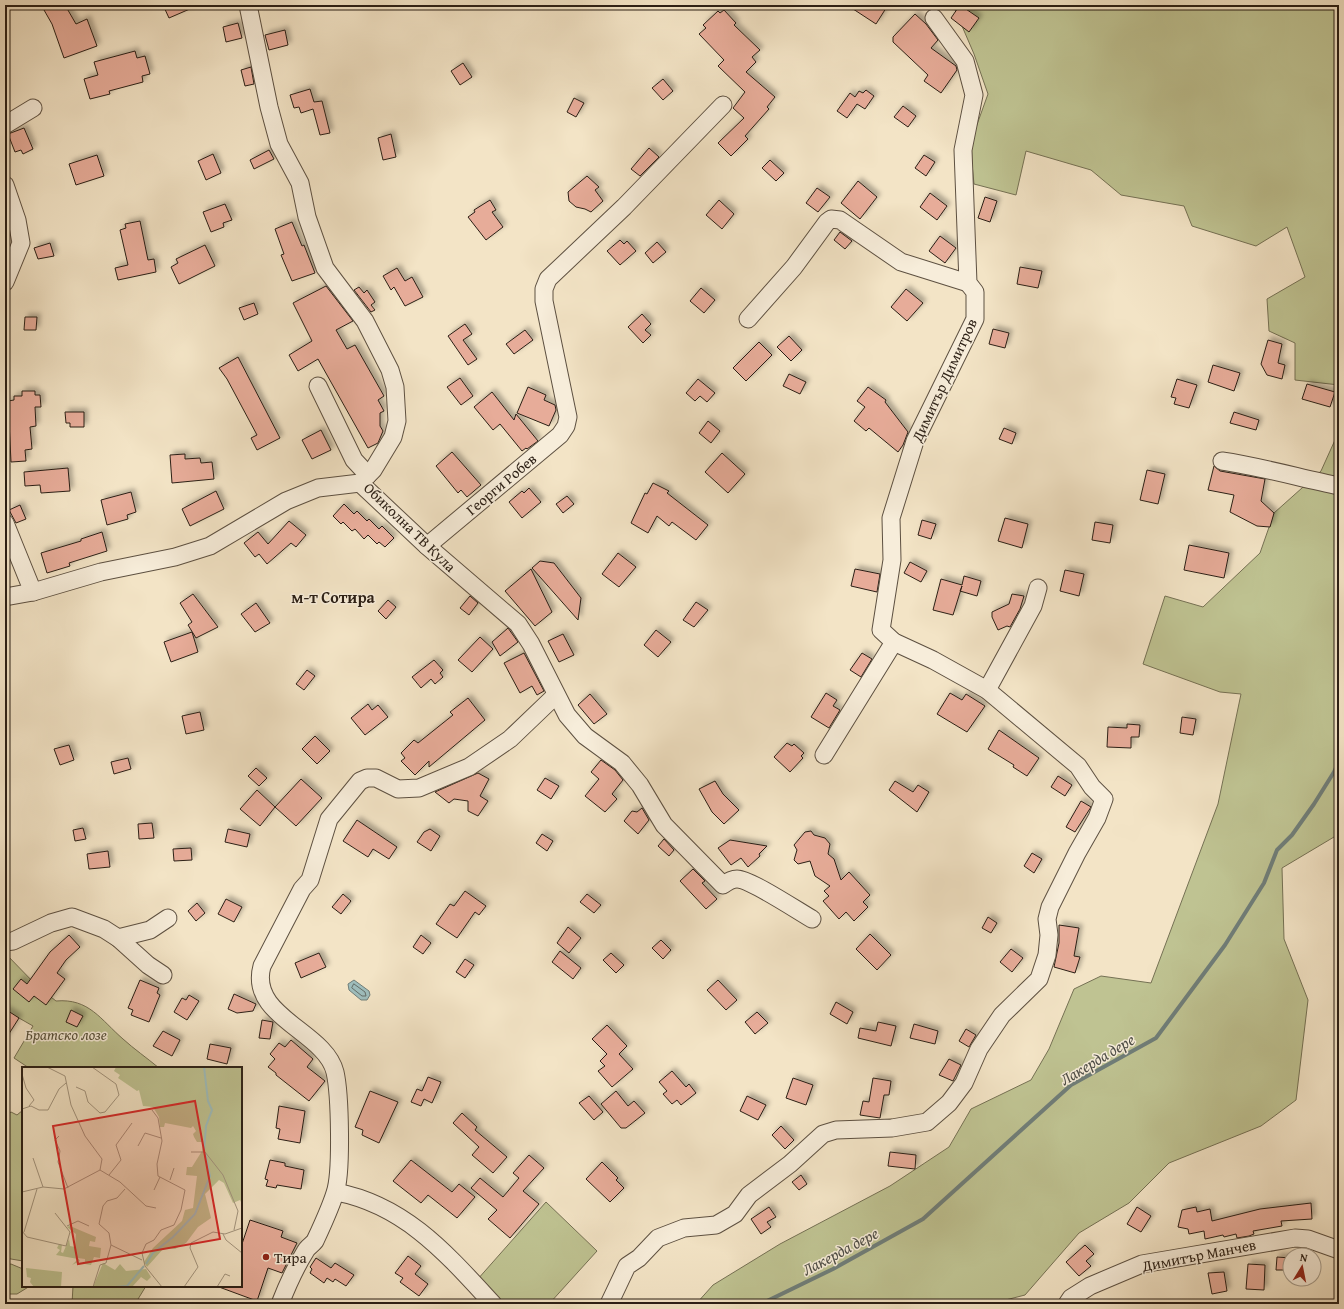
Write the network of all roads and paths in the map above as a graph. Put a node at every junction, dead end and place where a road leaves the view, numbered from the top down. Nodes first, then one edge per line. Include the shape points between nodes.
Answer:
1 (248, 5) edge
2 (934, 18) dead end
3 (723, 105) dead end
4 (33, 108) dead end
5 (5, 124) edge
6 (5, 185) edge
7 (5, 282) edge
8 (968, 283) junction
9 (748, 319) dead end
10 (318, 386) dead end
11 (1222, 461) dead end
12 (364, 479) junction
13 (1338, 486) edge
14 (5, 522) edge
15 (428, 546) junction
16 (1038, 588) dead end
17 (33, 592) junction
18 (5, 597) edge
19 (894, 642) junction
20 (987, 690) junction
21 (556, 695) junction
22 (824, 755) dead end
23 (168, 918) dead end
24 (812, 919) dead end
25 (118, 938) junction
26 (5, 942) edge
27 (163, 975) dead end
28 (336, 1192) junction
29 (1339, 1250) edge
30 (280, 1304) edge
31 (493, 1304) edge
32 (609, 1304) edge
33 (1066, 1304) edge

1 - 12 street, Обиколна ТВ Кула via 279,144 300,183 307,217 325,268 365,321 392,375 398,421 382,457
2 - 8 street, Димитър Димитров via 965,60 974,96 963,150
3 - 15 street, Георги Робев via 624,207 548,279 544,289 544,301 568,417 566,426 560,435
4 - 5 street
6 - 7 street via 17,220 20,242
8 - 9 street via 901,262 840,220 831,219 794,267
8 - 19 street, Димитър Димитров via 976,292 975,319 915,441 891,518 892,560 881,630
10 - 12 street
11 - 13 street via 1257,466 1296,478
12 - 15 street, Обиколна ТВ Кула
12 - 17 street via 318,488 286,501 210,546 175,557 101,572
14 - 17 street
15 - 21 street, Обиколна ТВ Кула via 518,624 531,644
16 - 20 street via 1034,606
17 - 18 street
19 - 20 street, Димитър Димитров
19 - 22 street
20 - 32 street, Димитър Димитров via 1078,766 1104,799 1097,818 1050,907 1047,919 1047,955 1039,979 1002,1016 979,1049 964,1083 949,1103 927,1122 892,1128 836,1130 823,1134 790,1164 749,1195 735,1214 716,1225 684,1228 658,1238 639,1258 627,1266
21 - 24 street, Обиколна ТВ Кула via 567,715 585,736 622,763 640,785 664,825 723,884 739,879
21 - 28 street via 510,739 469,767 419,788 398,789 376,778 360,781 329,819 310,880 302,889 262,966 261,988 268,1001 288,1022 326,1053 335,1070 339,1136
23 - 25 street via 150,930
25 - 26 street via 104,929 72,917
25 - 27 street
28 - 30 street via 314,1242 306,1250
28 - 31 street via 372,1202 408,1222 445,1252
29 - 33 street, Димитър Манчев via 1308,1239 1295,1238 1142,1264 1090,1286

